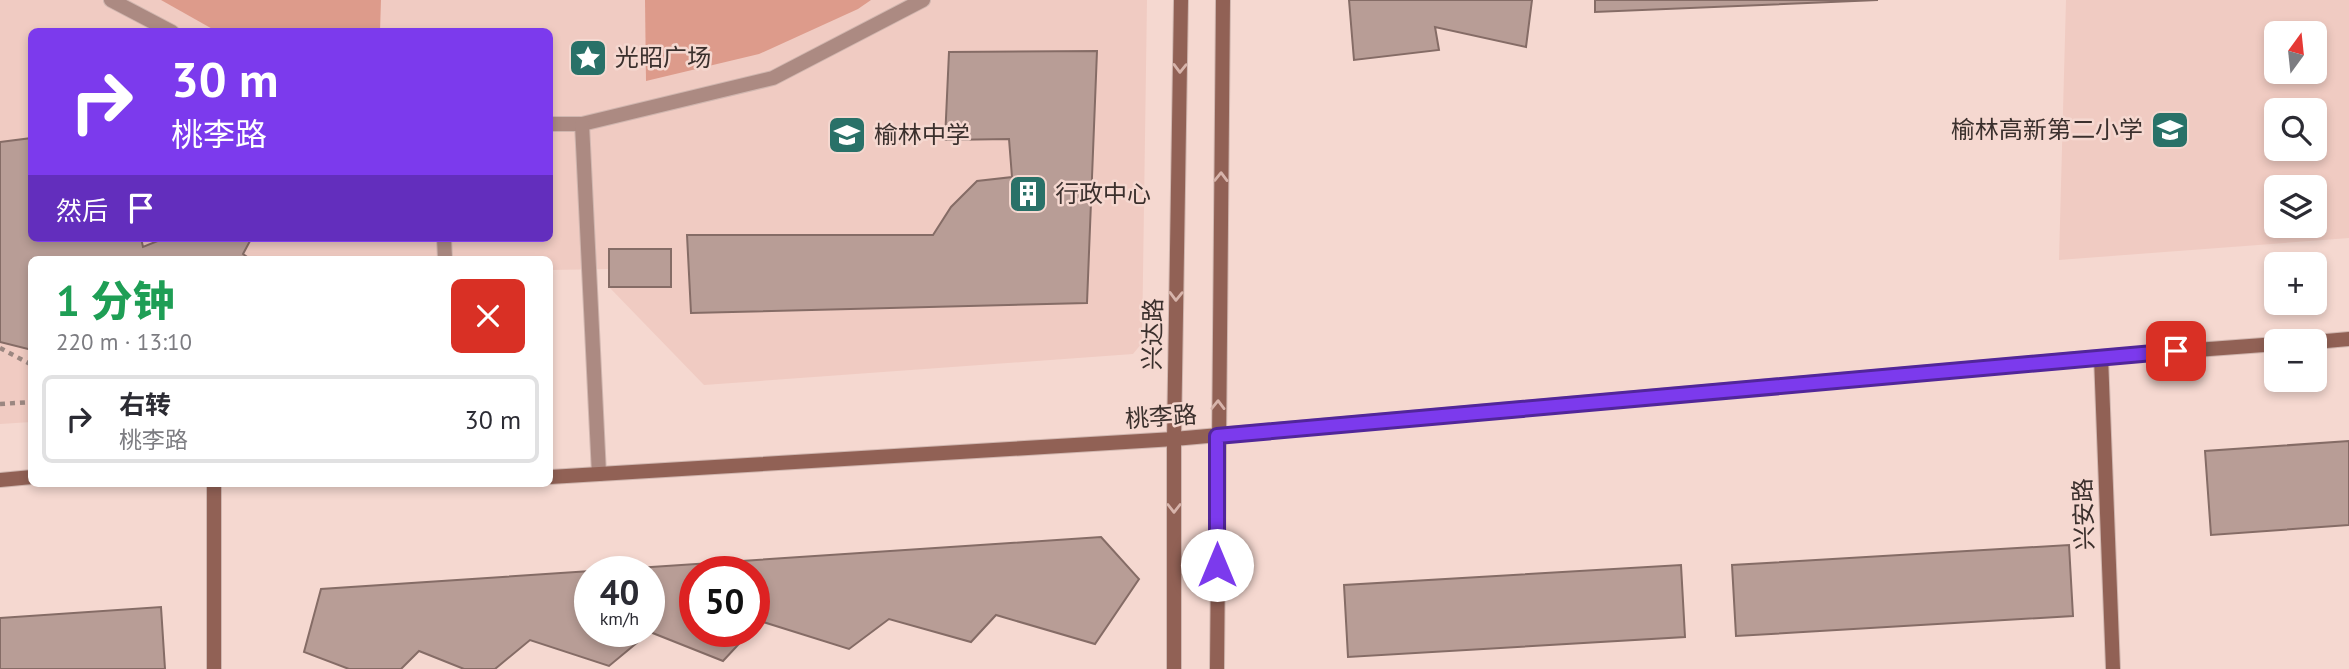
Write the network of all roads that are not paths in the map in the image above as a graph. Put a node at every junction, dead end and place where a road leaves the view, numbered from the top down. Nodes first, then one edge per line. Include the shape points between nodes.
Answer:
1 (111, 0) edge
2 (923, 0) edge
3 (1181, 0) edge
4 (1223, 0) edge
5 (164, 28) edge
6 (553, 124) edge
7 (582, 124) junction
8 (2349, 339) edge
9 (2327, 341) edge
10 (2264, 345) edge
11 (2101, 357) junction
12 (1217, 436) junction
13 (1174, 439) junction
14 (599, 474) junction
15 (28, 477) edge
16 (553, 477) edge
17 (0, 480) edge
18 (214, 487) edge
19 (215, 669) edge
20 (1174, 669) edge
21 (1217, 669) edge
22 (2113, 669) edge

1 - 5 lane
2 - 7 lane via 773,78
3 -> 13 main road, 兴达路
12 -> 4 main road
6 - 7 lane
7 - 14 lane
8 - 9 main road
10 - 11 main road, 桃李路
11 - 12 main road, 桃李路
11 - 22 main road, 兴安路
12 - 13 main road, 桃李路
12 - 21 main road
13 - 14 main road, 桃李路
13 -> 20 main road, 兴达路
14 - 16 main road, 桃李路
15 - 17 main road
18 - 19 main road

